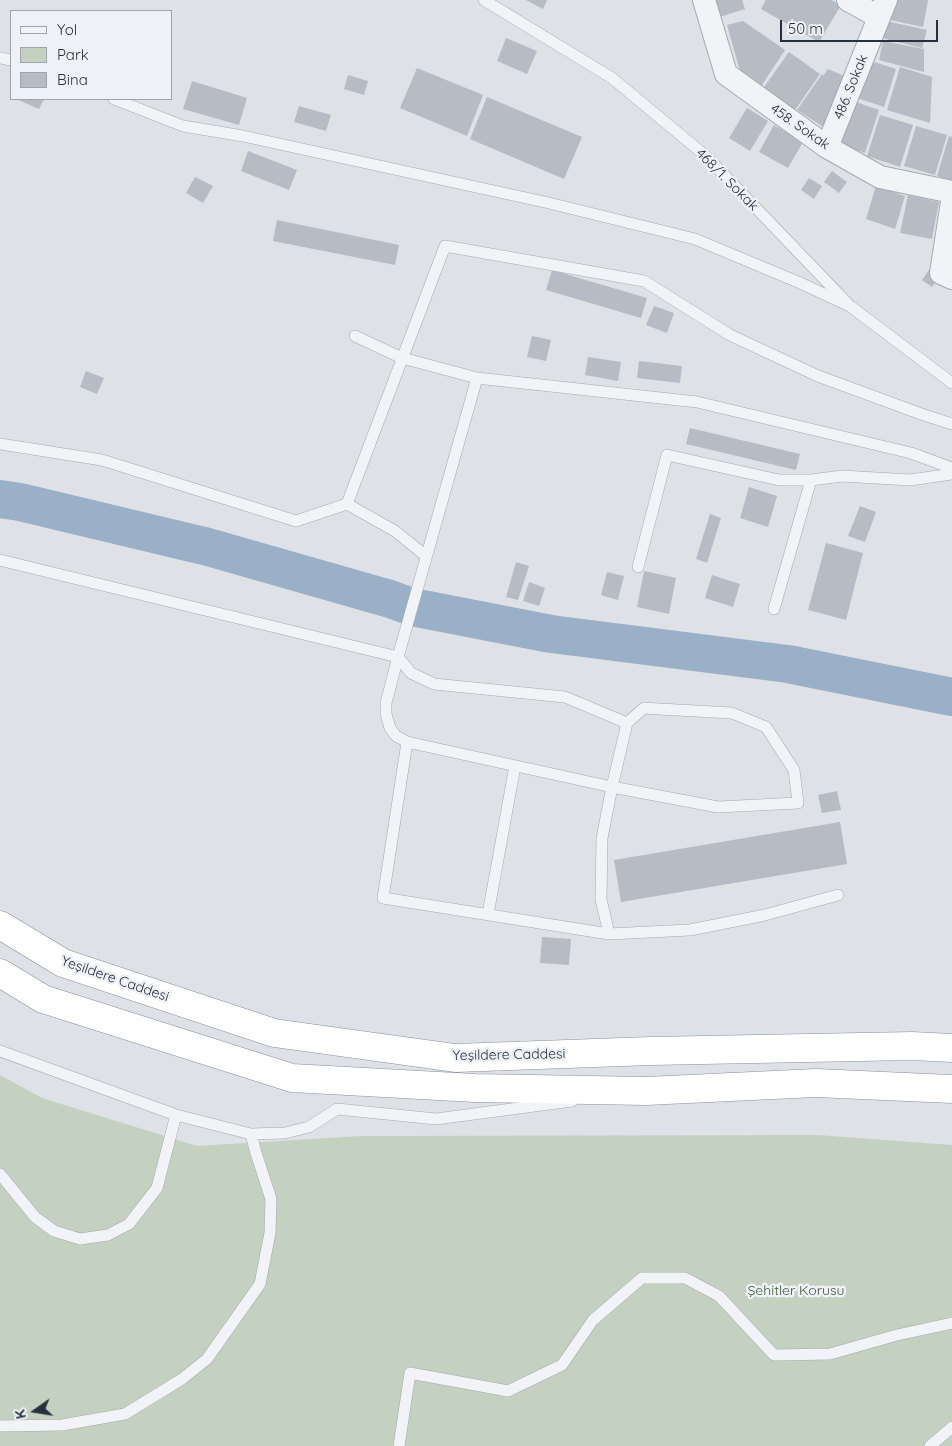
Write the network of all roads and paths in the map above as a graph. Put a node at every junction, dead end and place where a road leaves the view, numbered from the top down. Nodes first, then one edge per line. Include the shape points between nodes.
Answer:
1 (484, 0) edge
2 (704, 0) edge
3 (848, 0) edge
4 (882, 9) edge
5 (117, 100) edge
6 (828, 147) junction
7 (952, 192) edge
8 (952, 202) edge
9 (946, 275) edge
10 (850, 306) junction
11 (356, 336) dead end
12 (402, 358) junction
13 (476, 378) junction
14 (952, 384) edge
15 (952, 424) edge
16 (0, 444) edge
17 (952, 468) edge
18 (952, 474) edge
19 (811, 480) junction
20 (347, 504) junction
21 (426, 556) junction
22 (0, 560) edge
23 (638, 567) dead end
24 (774, 609) dead end
25 (398, 657) junction
26 (627, 723) junction
27 (407, 742) junction
28 (515, 766) junction
29 (612, 787) junction
30 (838, 894) dead end
31 (488, 914) junction
32 (0, 925) edge
33 (609, 934) junction
34 (0, 973) edge
35 (0, 978) edge
36 (43, 999) junction
37 (952, 1048) edge
38 (0, 1051) edge
39 (952, 1089) edge
40 (646, 1091) junction
41 (176, 1115) junction
42 (251, 1134) junction
43 (0, 1174) edge
44 (952, 1323) edge
45 (0, 1426) edge
46 (952, 1426) edge
47 (398, 1446) edge
48 (930, 1446) edge

1 - 10 lane, 468/1. Sokak via 612,78 707,157
2 - 6 street, 458. Sokak via 726,74
3 - 4 street
4 - 6 street, 486. Sokak
5 - 10 lane via 183,126 243,136 539,201 695,239
6 - 7 street, 458. Sokak via 880,177
8 - 9 street
10 - 14 lane, 468/1. Sokak
11 - 12 lane
12 - 13 lane
12 - 15 lane via 445,246 644,281 730,335 809,372
12 - 20 lane
13 - 17 lane via 698,402 911,453
13 - 21 lane
16 - 20 lane via 102,460 296,520
18 - 19 lane via 910,480 842,476
19 - 23 lane via 779,480 667,455
19 - 24 lane
20 - 21 lane via 395,531
21 - 25 lane
22 - 25 lane
25 - 26 lane via 411,673 434,684 565,698
25 - 27 lane via 386,714 390,728
26 - 29 lane
26 - 29 lane via 644,708 732,713 766,727 794,770 798,803 718,807
27 - 28 lane
27 - 31 lane via 383,898
28 - 29 lane
28 - 31 lane
29 - 33 lane via 602,838 601,899
30 - 33 lane via 764,915 690,930
31 - 33 lane
32 - 37 highway, Yeşildere Caddesi via 63,963 274,1033 455,1058 651,1051
34 - 36 highway
35 - 36 highway
36 - 40 highway via 292,1078 475,1088
38 - 41 lane
39 - 40 highway via 816,1083
40 - 42 lane via 436,1119 337,1109 309,1127 284,1133
41 - 42 lane
41 - 43 lane via 157,1188 129,1224 108,1235 80,1239 54,1230 35,1217
42 - 45 lane via 271,1198 270,1233 260,1284 207,1359 182,1380 125,1414 62,1425
44 - 47 lane via 897,1334 830,1354 774,1354 719,1296 685,1278 642,1278 593,1320 562,1365 508,1391 410,1373
46 - 48 lane

